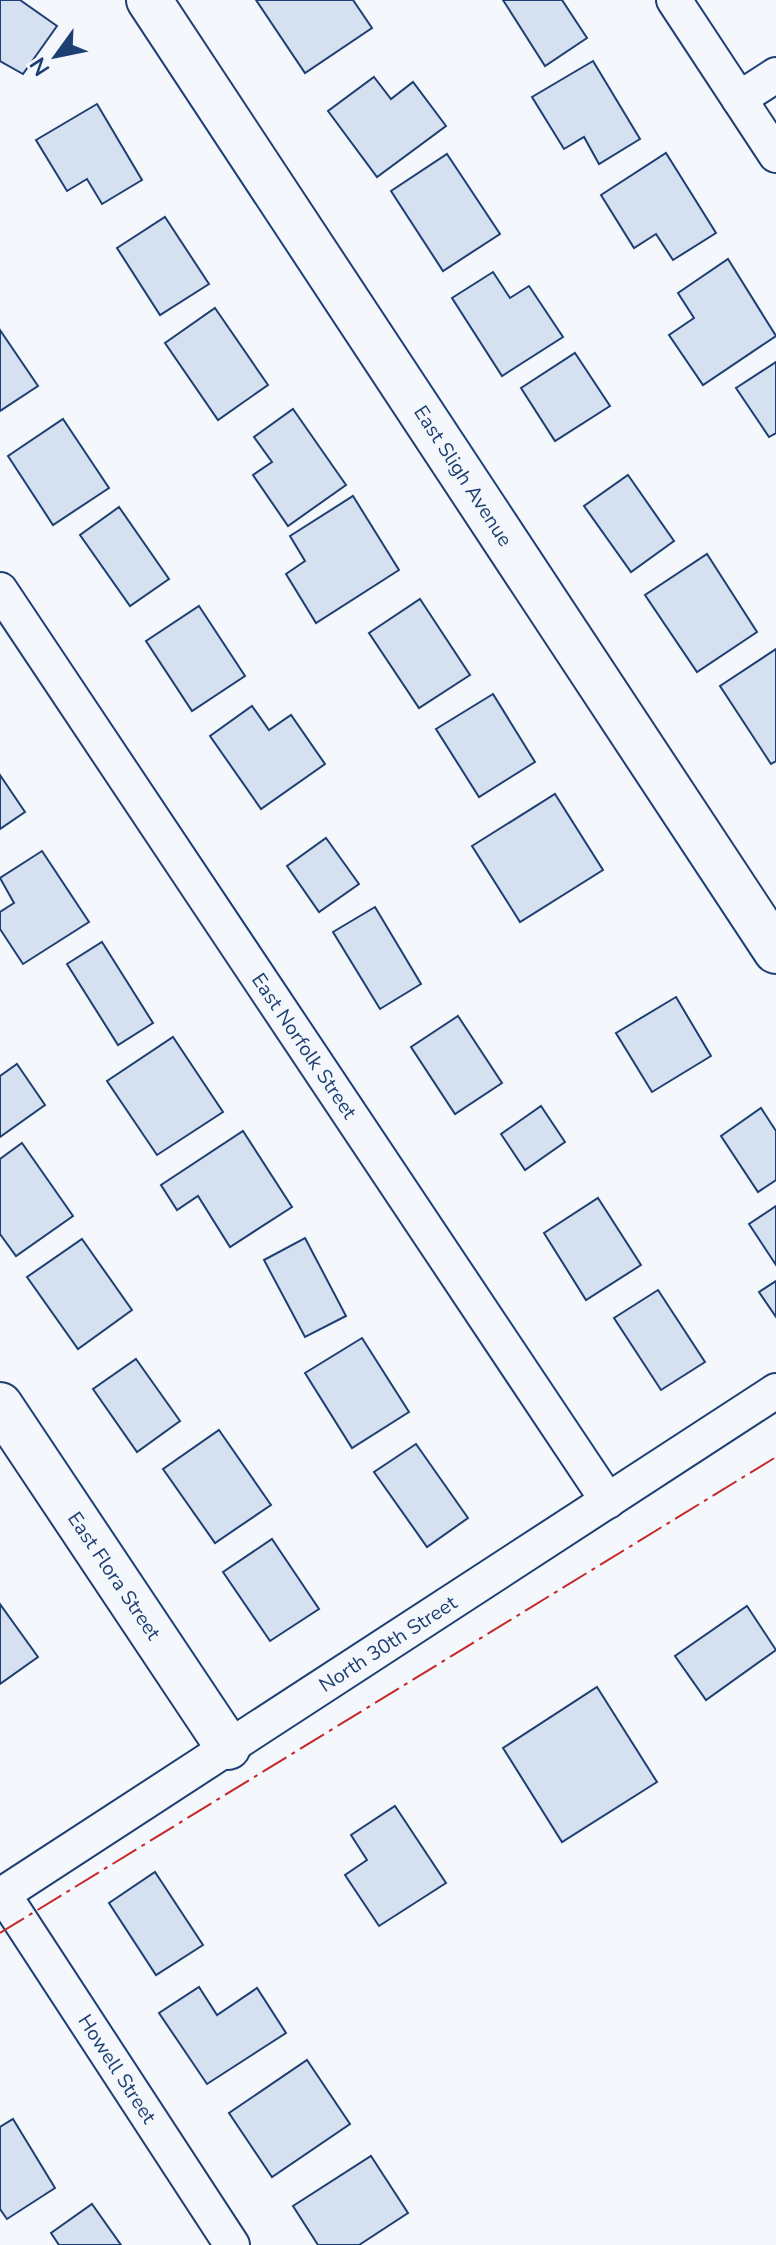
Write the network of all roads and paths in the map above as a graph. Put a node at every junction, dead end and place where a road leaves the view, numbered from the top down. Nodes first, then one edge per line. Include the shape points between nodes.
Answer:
1 (149, 0) edge
2 (674, 0) edge
3 (776, 75) edge
4 (739, 99) junction
5 (776, 155) edge
6 (0, 590) edge
7 (776, 951) edge
8 (776, 1391) edge
9 (0, 1405) edge
10 (608, 1501) junction
11 (228, 1747) junction
12 (1, 1895) edge
13 (232, 2245) edge

1 - 7 street, East Sligh Avenue
2 - 4 street
3 - 4 street
4 - 5 street
6 - 10 street, East Norfolk Street
8 - 10 street, North 30th Street
9 - 11 street, East Flora Street
10 - 11 street, North 30th Street
11 - 12 street, North 30th Street
12 - 13 street, Howell Street

